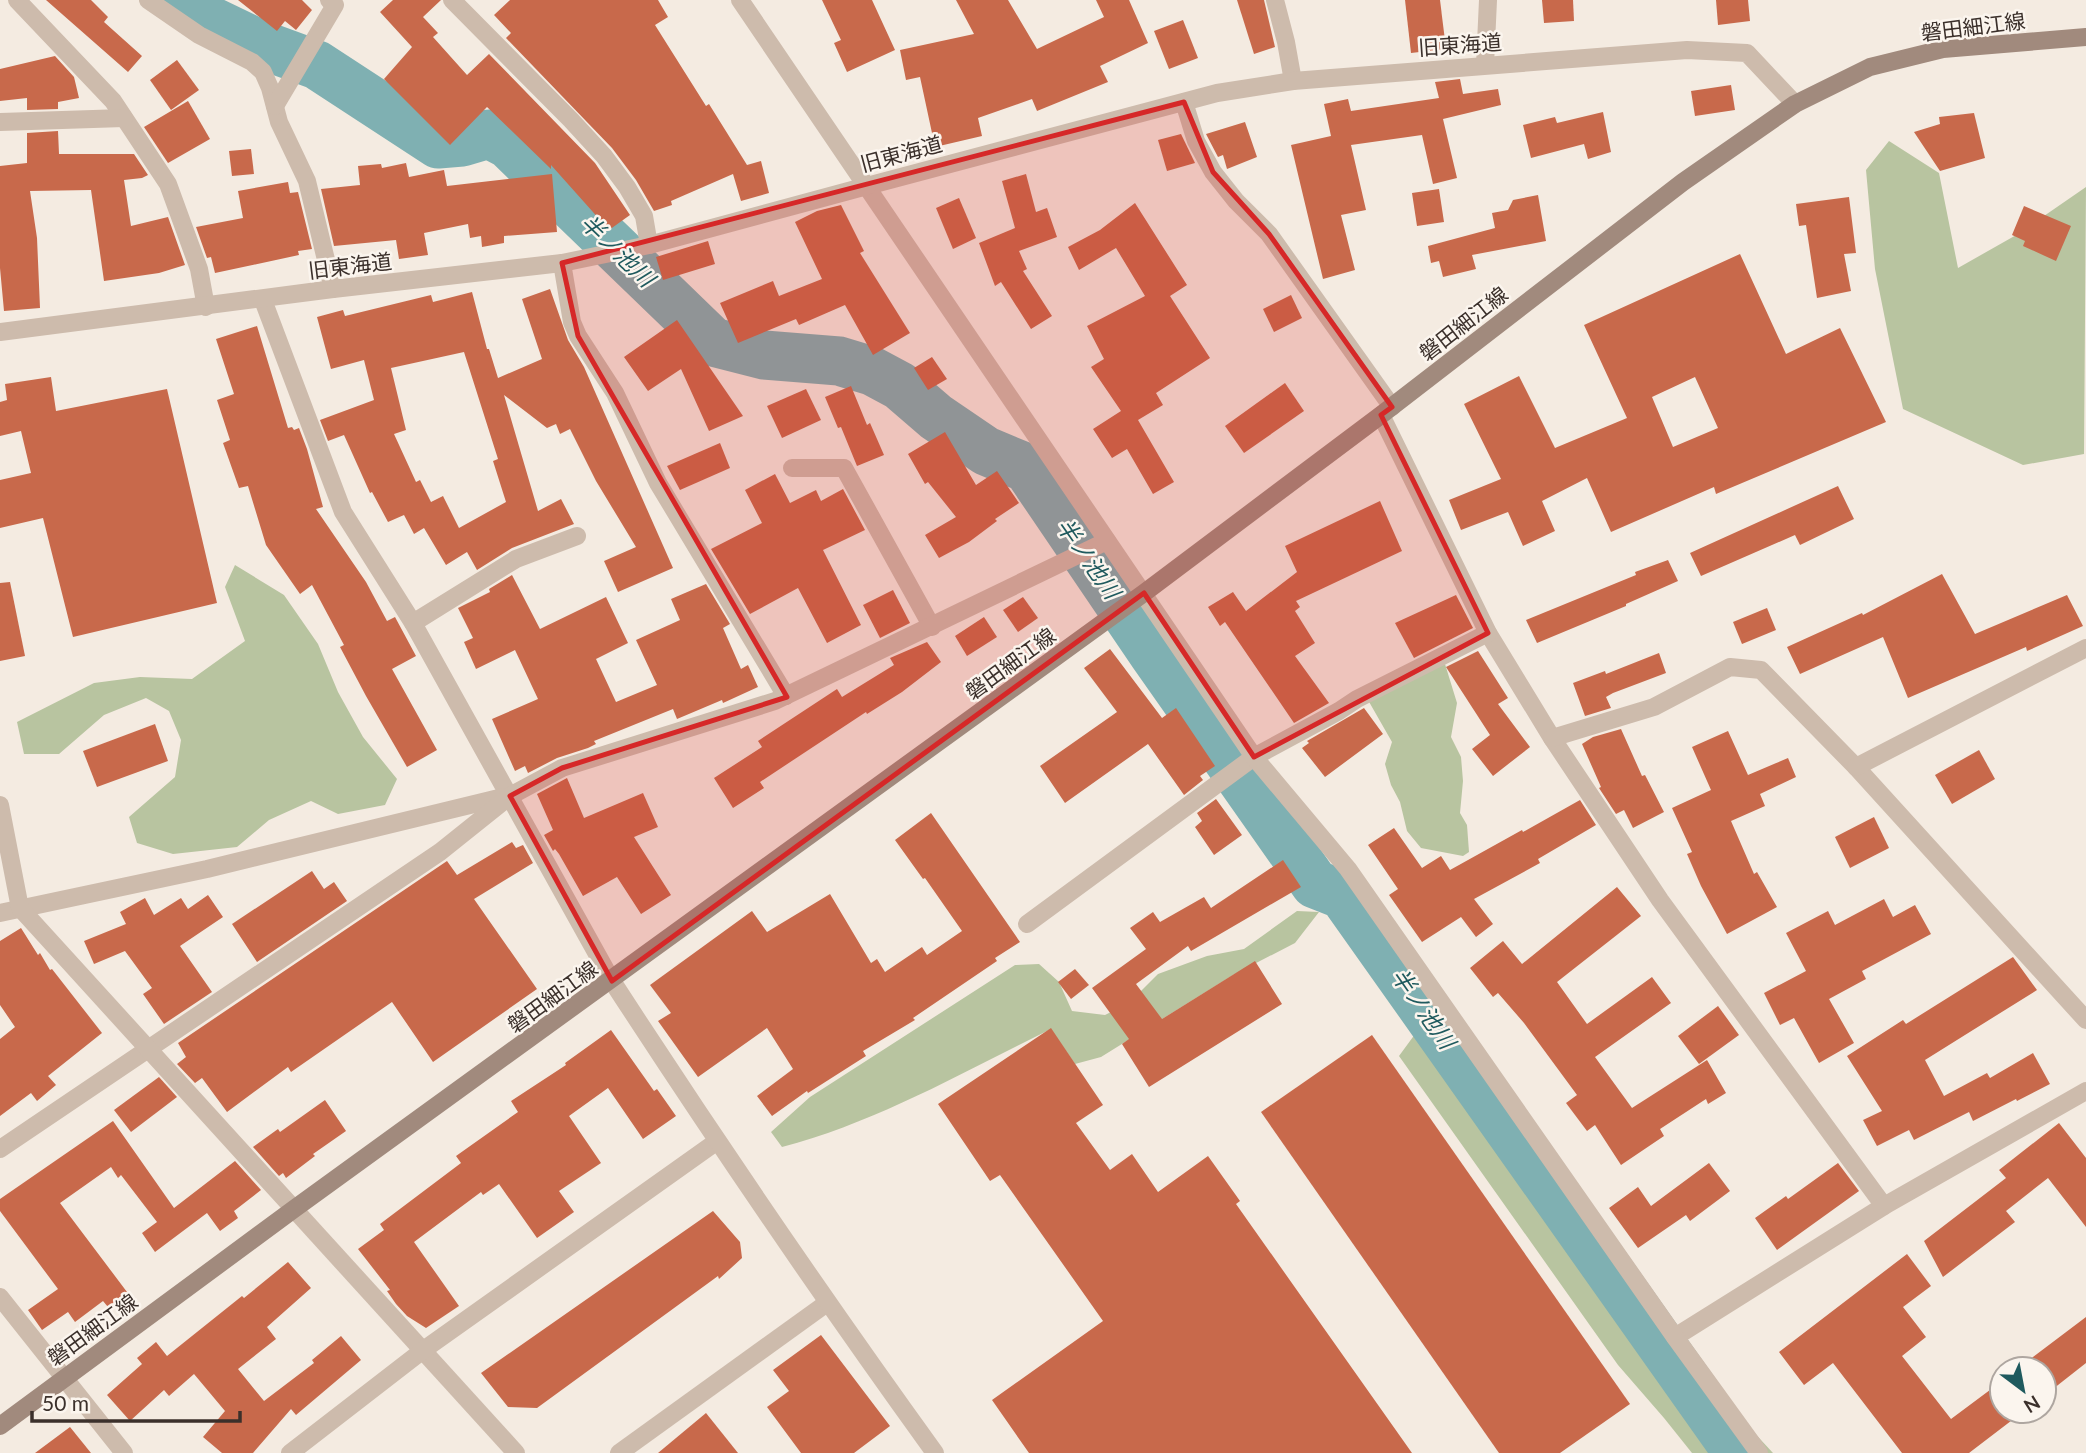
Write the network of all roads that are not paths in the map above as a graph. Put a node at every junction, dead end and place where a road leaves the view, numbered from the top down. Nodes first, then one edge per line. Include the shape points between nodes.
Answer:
1 (18, 0) edge
2 (148, 0) edge
3 (329, 0) edge
4 (452, 0) edge
5 (740, 0) edge
6 (1275, 0) edge
7 (1488, 0) edge
8 (2086, 37) edge
9 (1485, 65) junction
10 (1293, 81) junction
11 (1184, 102) junction
12 (1795, 104) junction
13 (275, 106) junction
14 (124, 118) junction
15 (0, 122) edge
16 (867, 186) junction
17 (649, 245) junction
18 (562, 263) junction
19 (332, 289) junction
20 (263, 300) junction
21 (206, 307) junction
22 (0, 332) edge
23 (1386, 411) junction
24 (792, 468) dead end
25 (577, 536) dead end
26 (1107, 541) junction
27 (1144, 593) junction
28 (413, 623) junction
29 (932, 627) junction
30 (1488, 633) junction
31 (2086, 648) edge
32 (786, 696) junction
33 (1552, 738) junction
34 (1254, 757) junction
35 (1856, 767) junction
36 (510, 796) junction
37 (0, 805) edge
38 (20, 908) junction
39 (0, 912) edge
40 (1027, 924) dead end
41 (612, 981) junction
42 (2086, 1020) edge
43 (149, 1049) junction
44 (2086, 1091) edge
45 (716, 1142) junction
46 (0, 1149) edge
47 (1884, 1206) junction
48 (294, 1209) junction
49 (0, 1297) edge
50 (827, 1303) junction
51 (1675, 1336) junction
52 (422, 1351) junction
53 (65, 1377) junction
54 (0, 1426) edge
55 (124, 1453) edge
56 (290, 1453) edge
57 (516, 1453) edge
58 (619, 1453) edge
59 (935, 1453) edge
60 (1759, 1453) edge

1 - 14 street via 113,100
2 - 13 street via 263,72
3 - 13 street via 335,5
4 - 17 street via 604,156 644,216
5 - 16 street
6 - 10 street
7 - 9 street
8 - 12 main road, 磐田細江線 via 1943,49 1870,67
9 - 10 street, 旧東海道
9 - 12 street, 旧東海道 via 1687,50 1747,53
10 - 11 street, 旧東海道
11 - 16 street, 旧東海道
11 - 23 street via 1196,141 1213,172 1269,234
12 - 23 main road, 磐田細江線 via 1683,182
13 - 19 street via 307,181
14 - 15 street
14 - 21 street via 168,184 199,269
16 - 17 street, 旧東海道
16 - 26 street
17 - 18 street, 旧東海道
18 - 19 street, 旧東海道
18 - 32 street via 578,336 620,402 658,483
19 - 20 street, 旧東海道
20 - 21 street, 旧東海道
20 - 28 street via 343,512
21 - 22 street, 旧東海道
23 - 27 main road, 磐田細江線
23 - 30 street
24 - 29 street via 844,468
25 - 28 street via 516,559
26 - 27 street
26 - 29 street
27 - 34 street
27 - 41 main road, 磐田細江線
28 - 36 street
29 - 32 street
30 - 33 street
30 - 34 street
31 - 35 street
32 - 36 street via 562,768
33 - 35 street via 1654,707 1730,667 1761,670
33 - 47 street via 1660,900
34 - 40 street
34 - 51 street via 1348,869
35 - 42 street
36 - 38 street via 207,869
36 - 41 street
36 - 43 street via 439,852
37 - 38 street
38 - 39 street
38 - 43 street
41 - 45 street
41 - 48 main road, 磐田細江線
43 - 46 street
43 - 48 street
44 - 47 street
45 - 50 street
45 - 52 street
47 - 51 street
48 - 52 street
48 - 53 main road, 磐田細江線
49 - 53 street
50 - 58 street
50 - 59 street
51 - 60 street
52 - 56 street
52 - 57 street
53 - 54 main road, 磐田細江線
53 - 55 street

